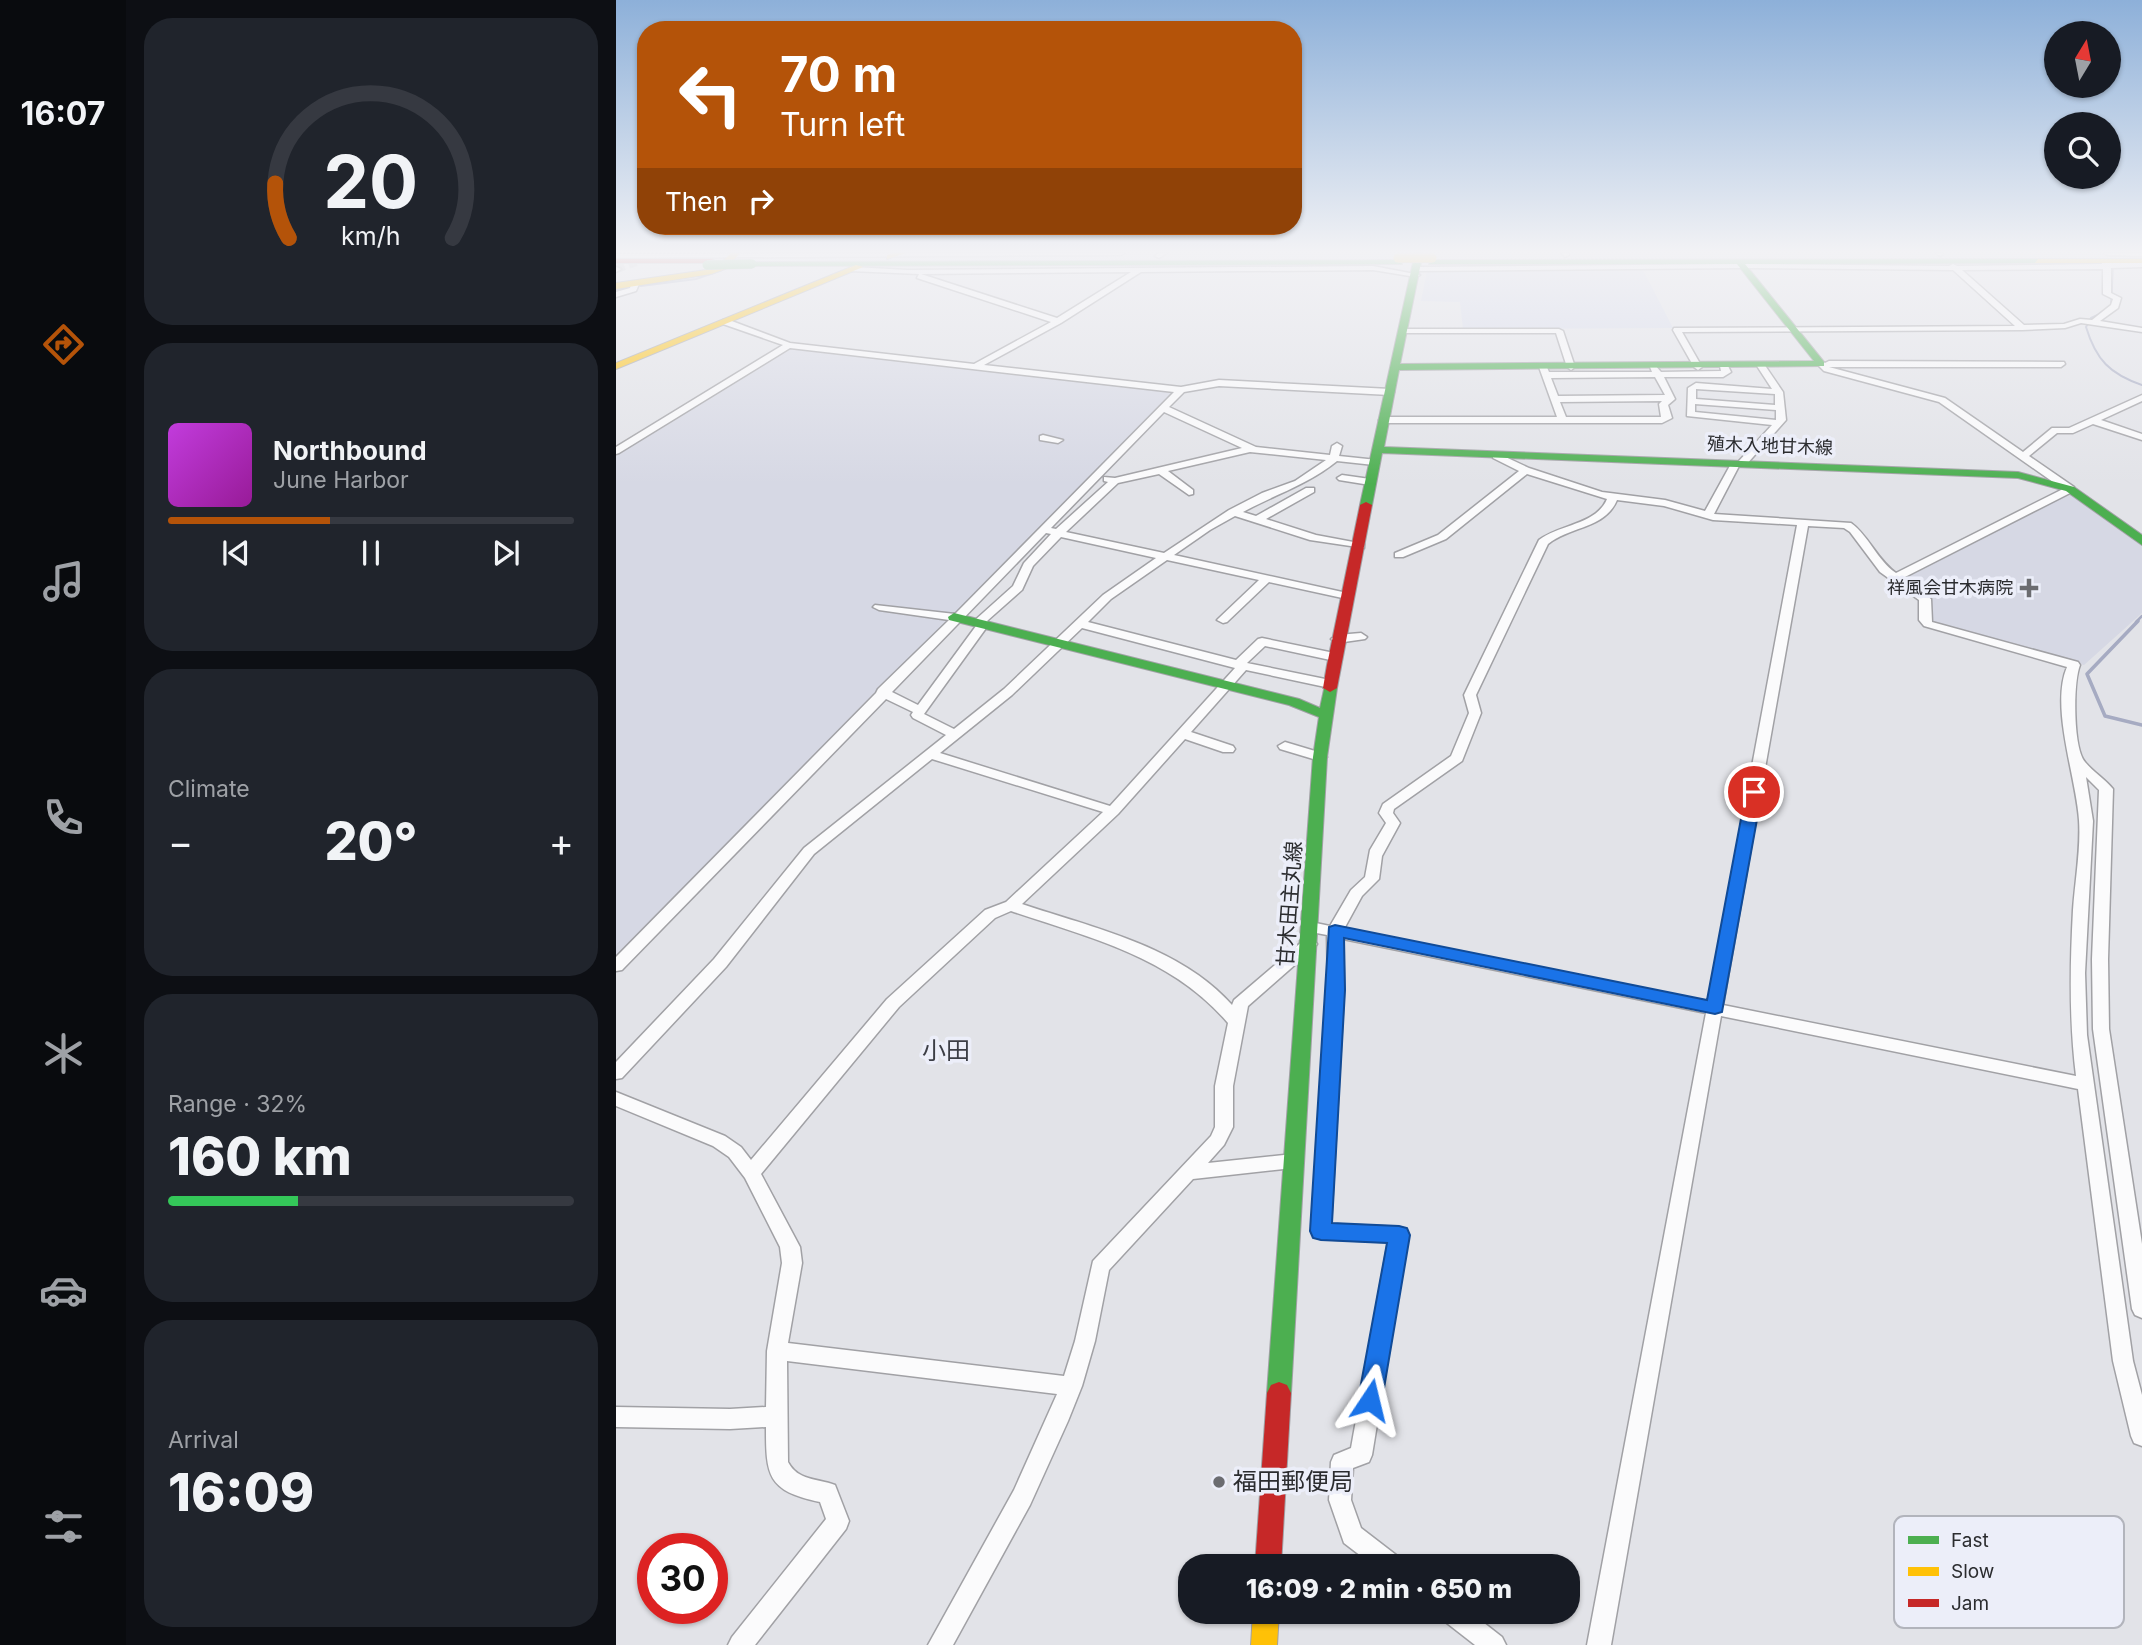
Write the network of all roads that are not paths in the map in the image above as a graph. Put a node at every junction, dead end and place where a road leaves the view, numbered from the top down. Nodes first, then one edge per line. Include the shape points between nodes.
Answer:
1 (1794, 329) edge
2 (706, 330) edge
3 (747, 330) edge
4 (1042, 330) edge
5 (1704, 330) edge
6 (1403, 331) joint
7 (789, 345) junction
8 (1821, 364) junction
9 (2061, 364) dead end
10 (617, 365) edge
11 (976, 366) junction
12 (1698, 366) junction
13 (1724, 366) junction
14 (1761, 366) junction
15 (1396, 367) junction
16 (1578, 372) junction
17 (1619, 374) junction
18 (1658, 374) junction
19 (1546, 375) junction
20 (1181, 390) junction
21 (1390, 392) junction
22 (1779, 393) junction
23 (2142, 398) edge
24 (1691, 401) junction
25 (1667, 405) junction
26 (1163, 408) junction
27 (1780, 408) junction
28 (1635, 409) junction
29 (1559, 410) junction
30 (1596, 410) junction
31 (1384, 421) junction
32 (2094, 421) junction
33 (1780, 423) junction
34 (2142, 437) edge
35 (1044, 438) dead end
36 (1058, 440) dead end
37 (1336, 446) dead end
38 (1252, 449) junction
39 (616, 451) edge
40 (1376, 456) junction
41 (1496, 456) junction
42 (2023, 456) junction
43 (1333, 460) junction
44 (1739, 464) junction
45 (1160, 470) junction
46 (1526, 470) junction
47 (1096, 478) junction
48 (1342, 478) dead end
49 (1115, 481) junction
50 (1370, 482) junction
51 (2070, 489) junction
52 (1310, 490) dead end
53 (1189, 492) dead end
54 (1613, 497) junction
55 (1066, 509) junction
56 (1083, 511) junction
57 (1233, 512) junction
58 (1708, 516) junction
59 (1257, 520) junction
60 (1803, 522) junction
61 (1061, 532) junction
62 (1044, 536) junction
63 (2142, 541) edge
64 (1360, 546) junction
65 (1399, 555) dead end
66 (1164, 557) junction
67 (1288, 570) dead end
68 (1895, 578) junction
69 (1266, 579) junction
70 (1283, 583) junction
71 (1347, 596) junction
72 (879, 607) dead end
73 (954, 617) junction
74 (1223, 620) dead end
75 (980, 623) junction
76 (1078, 623) junction
77 (1361, 637) dead end
78 (1337, 639) junction
79 (1059, 641) junction
80 (1335, 657) junction
81 (1241, 666) junction
82 (1330, 684) junction
83 (1225, 686) junction
84 (882, 692) junction
85 (920, 711) junction
86 (1325, 715) junction
87 (1184, 734) junction
88 (956, 735) junction
89 (1284, 746) dead end
90 (1228, 749) dead end
91 (929, 754) junction
92 (1321, 757) junction
93 (2078, 763) junction
94 (1113, 811) junction
95 (1012, 906) junction
96 (1311, 927) junction
97 (1335, 931) junction
98 (1309, 944) junction
99 (616, 965) edge
100 (1715, 1008) junction
101 (1235, 1020) junction
102 (616, 1073) edge
103 (2085, 1084) junction
104 (616, 1099) edge
105 (1293, 1161) junction
106 (1188, 1172) junction
107 (751, 1173) junction
108 (2142, 1309) edge
109 (777, 1351) junction
110 (1072, 1386) junction
111 (777, 1416) junction
112 (616, 1417) edge
113 (2142, 1436) edge
114 (1269, 1554) edge
115 (1377, 1554) edge
116 (1265, 1624) edge
117 (1467, 1624) edge
118 (740, 1645) edge
119 (940, 1645) edge
120 (1264, 1645) edge
121 (1494, 1645) edge
122 (1599, 1645) edge

1 - 8 main road
2 - 10 main road
3 - 7 street
4 - 11 street
5 - 12 street via 1677,330
6 - 15 main road, 甘木田主丸線
6 - 16 street via 1559,331
7 - 11 street
7 - 39 street
8 - 9 street
8 - 14 main road
8 - 42 street via 1942,400
11 - 20 street
12 - 13 main road
12 - 18 main road
13 - 14 main road
13 - 18 street via 1727,372 1723,373
14 - 22 street
15 - 19 main road
15 - 21 main road, 甘木田主丸線
16 - 17 main road
16 - 19 main road
16 - 30 street
17 - 18 main road
17 - 28 street
18 - 25 street
19 - 29 street
20 - 21 street via 1219,383
20 - 26 street
21 - 31 main road, 甘木田主丸線
22 - 24 street via 1696,386
22 - 27 street
23 - 32 street
24 - 27 street
24 - 33 street via 1690,414 1695,416
25 - 28 street
25 - 28 street via 1665,419
26 - 38 street
26 - 47 street
27 - 33 street
28 - 30 street
28 - 30 street
29 - 30 street
29 - 30 street
29 - 31 street
31 - 40 main road, 甘木田主丸線
32 - 34 street
32 - 42 street via 2070,431 2055,430
33 - 44 street
35 - 36 street
37 - 43 street
38 - 43 street
38 - 45 street
40 - 41 main road, 殖木入地甘木線
40 - 43 street
40 - 50 main road, 甘木田主丸線
41 - 44 main road, 殖木入地甘木線
41 - 46 street
42 - 51 street
43 - 57 street via 1299,483
44 - 51 main road, 殖木入地甘木線 via 2018,475
44 - 58 street
45 - 49 street
45 - 53 street
46 - 54 street
46 - 65 street via 1442,537
47 - 49 street
47 - 55 street
48 - 50 street
49 - 56 street
50 - 64 main road, 甘木田主丸線
51 - 63 main road, 殖木入地甘木線
51 - 68 street
52 - 59 street
54 - 58 street via 1665,503
54 - 97 street via 1603,516 1559,529 1543,542 1470,695 1475,713 1457,758 1388,807 1386,813 1393,823 1373,856 1371,879 1356,893
55 - 56 street
55 - 62 street
56 - 61 street
57 - 59 street
57 - 66 street
58 - 60 street
59 - 64 street via 1314,538
60 - 68 street via 1852,527
60 - 100 street
61 - 62 street
61 - 66 street
62 - 73 street
62 - 75 street via 1018,588
64 - 71 main road, 甘木田主丸線
66 - 69 street
66 - 76 street
67 - 70 street via 1292,575
68 - 93 street via 1925,598 1928,624 2074,665 2068,710
69 - 70 street
69 - 74 street
70 - 71 street
71 - 78 main road, 甘木田主丸線
72 - 73 street
73 - 75 main road
73 - 84 street
75 - 79 main road
75 - 85 street
76 - 79 street
76 - 81 street
77 - 78 street
78 - 80 main road, 甘木田主丸線
79 - 83 main road
79 - 88 street via 1009,692
80 - 81 street via 1262,642
80 - 82 main road, 甘木田主丸線
81 - 82 street
81 - 83 street
82 - 86 main road, 甘木田主丸線
83 - 86 main road via 1294,702
83 - 87 street
84 - 85 street
84 - 99 street
85 - 88 street via 917,715
86 - 92 main road, 甘木田主丸線
87 - 90 street
87 - 94 street
88 - 91 street
89 - 92 street
91 - 94 street
91 - 102 street via 809,851 720,963
92 - 96 main road, 甘木田主丸線
93 - 103 street via 2086,821 2077,972
93 - 108 street via 2106,789 2101,1029
94 - 95 street
95 - 101 street via 1162,960 1222,1001
95 - 107 street via 990,914 893,1003
96 - 97 street
96 - 98 main road, 甘木田主丸線
97 - 100 street
97 - 115 street via 1336,990 1321,1231 1399,1235 1361,1455 1342,1462 1340,1500 1352,1535
98 - 101 street via 1253,990 1240,1004
98 - 105 main road, 甘木田主丸線
100 - 103 street
100 - 122 street
101 - 106 street via 1224,1086 1224,1127
103 - 113 street via 2123,1361
104 - 107 street via 719,1141 735,1152
105 - 106 street
105 - 114 main road, 甘木田主丸線
106 - 110 street via 1100,1267
107 - 109 street via 790,1247 792,1263
109 - 110 street
109 - 111 street
110 - 119 street via 1038,1468
111 - 112 street
111 - 118 street via 781,1477 793,1486 827,1493 838,1521
116 - 120 main road
117 - 121 street

